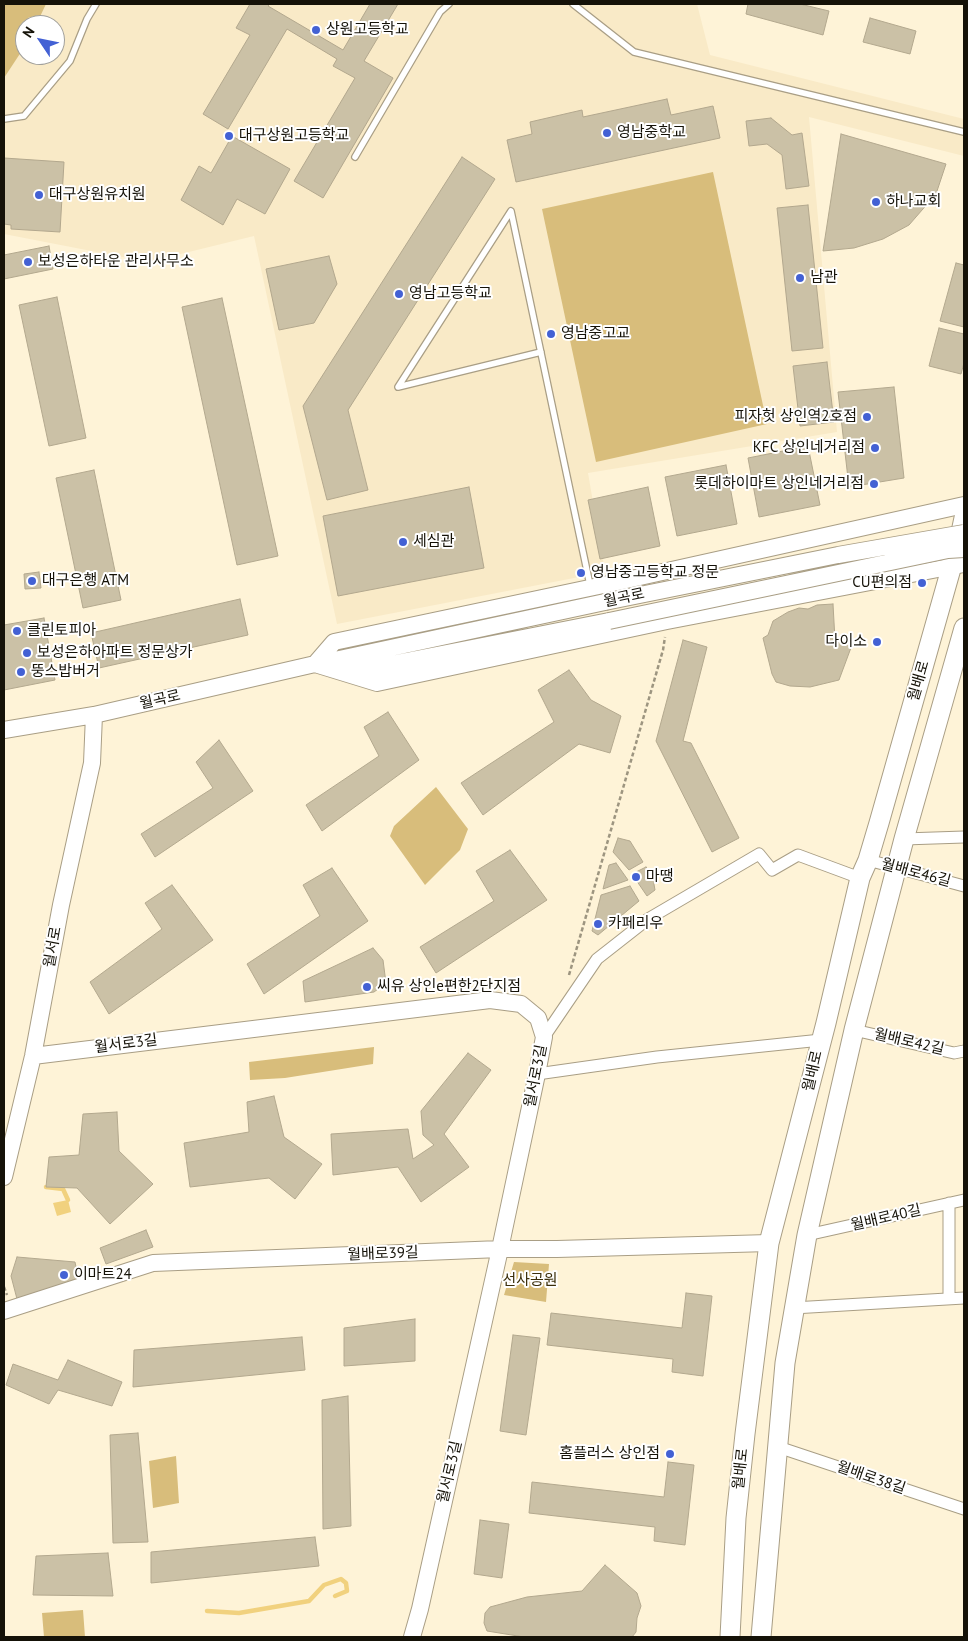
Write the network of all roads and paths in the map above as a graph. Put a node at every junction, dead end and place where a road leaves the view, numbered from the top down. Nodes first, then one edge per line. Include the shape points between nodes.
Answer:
1 (96, 4) edge
2 (448, 4) edge
3 (573, 4) edge
4 (4, 119) edge
5 (964, 132) edge
6 (355, 157) dead end
7 (540, 352) junction
8 (964, 505) edge
9 (964, 518) edge
10 (964, 533) edge
11 (964, 549) edge
12 (958, 565) edge
13 (590, 587) junction
14 (667, 621) junction
15 (964, 628) edge
16 (314, 664) junction
17 (94, 715) junction
18 (4, 730) edge
19 (964, 836) edge
20 (904, 839) junction
21 (868, 860) junction
22 (897, 868) junction
23 (860, 878) junction
24 (964, 886) edge
25 (567, 983) dead end
26 (854, 1030) junction
27 (544, 1037) junction
28 (821, 1040) junction
29 (964, 1052) edge
30 (33, 1056) junction
31 (537, 1074) junction
32 (4, 1177) edge
33 (964, 1200) edge
34 (949, 1203) junction
35 (807, 1235) junction
36 (769, 1244) junction
37 (500, 1249) junction
38 (964, 1298) edge
39 (949, 1299) junction
40 (793, 1308) junction
41 (4, 1310) edge
42 (778, 1446) junction
43 (964, 1509) edge
44 (412, 1637) edge
45 (730, 1637) edge
46 (761, 1637) edge

1 - 4 lane via 70,61 24,116
2 - 6 lane via 440,12
3 - 5 lane via 634,52
7 - 7 lane via 511,211 398,387 417,382
7 - 13 lane
8 - 13 main road
9 - 12 main road, 월배로
10 - 16 main road, 월곡로, bridge via 838,555
11 - 16 main road, 월곡로, bridge via 371,668
12 - 14 main road
12 - 21 main road, 월배로
13 - 16 main road via 334,642
14 - 16 main road via 377,683
14 - 25 path via 664,650
15 - 20 main road, 월배로
16 - 17 main road, 월곡로
17 - 18 main road, 월곡로
17 - 30 main road, 월서로 via 92,763 60,905
19 - 20 street
20 - 22 main road, 월배로
21 - 22 street, 월배로46길
21 - 23 main road, 월배로
22 - 24 street, 월배로46길
22 - 26 main road, 월배로
23 - 27 street via 798,855 772,870 759,854 648,919 598,959
23 - 28 main road, 월배로
26 - 29 street, 월배로42길 via 954,1053
26 - 35 main road, 월배로
27 - 30 main road, 월서로3길 via 538,1018 522,1004 490,1000
27 - 31 main road, 월서로3길
28 - 31 street via 657,1057
28 - 36 main road, 월배로
30 - 32 main road, 월서로
31 - 37 main road, 월서로3길
33 - 34 street, 월배로40길
34 - 35 street, 월배로40길
34 - 39 street
35 - 40 main road, 월배로
36 - 37 main road, 월배로39길
36 - 45 main road, 월배로 via 744,1434
37 - 41 main road, 월배로39길 via 153,1263
37 - 44 main road, 월서로3길
38 - 39 street
39 - 40 street
40 - 42 main road, 월배로
42 - 43 street, 월배로38길
42 - 46 main road, 월배로

